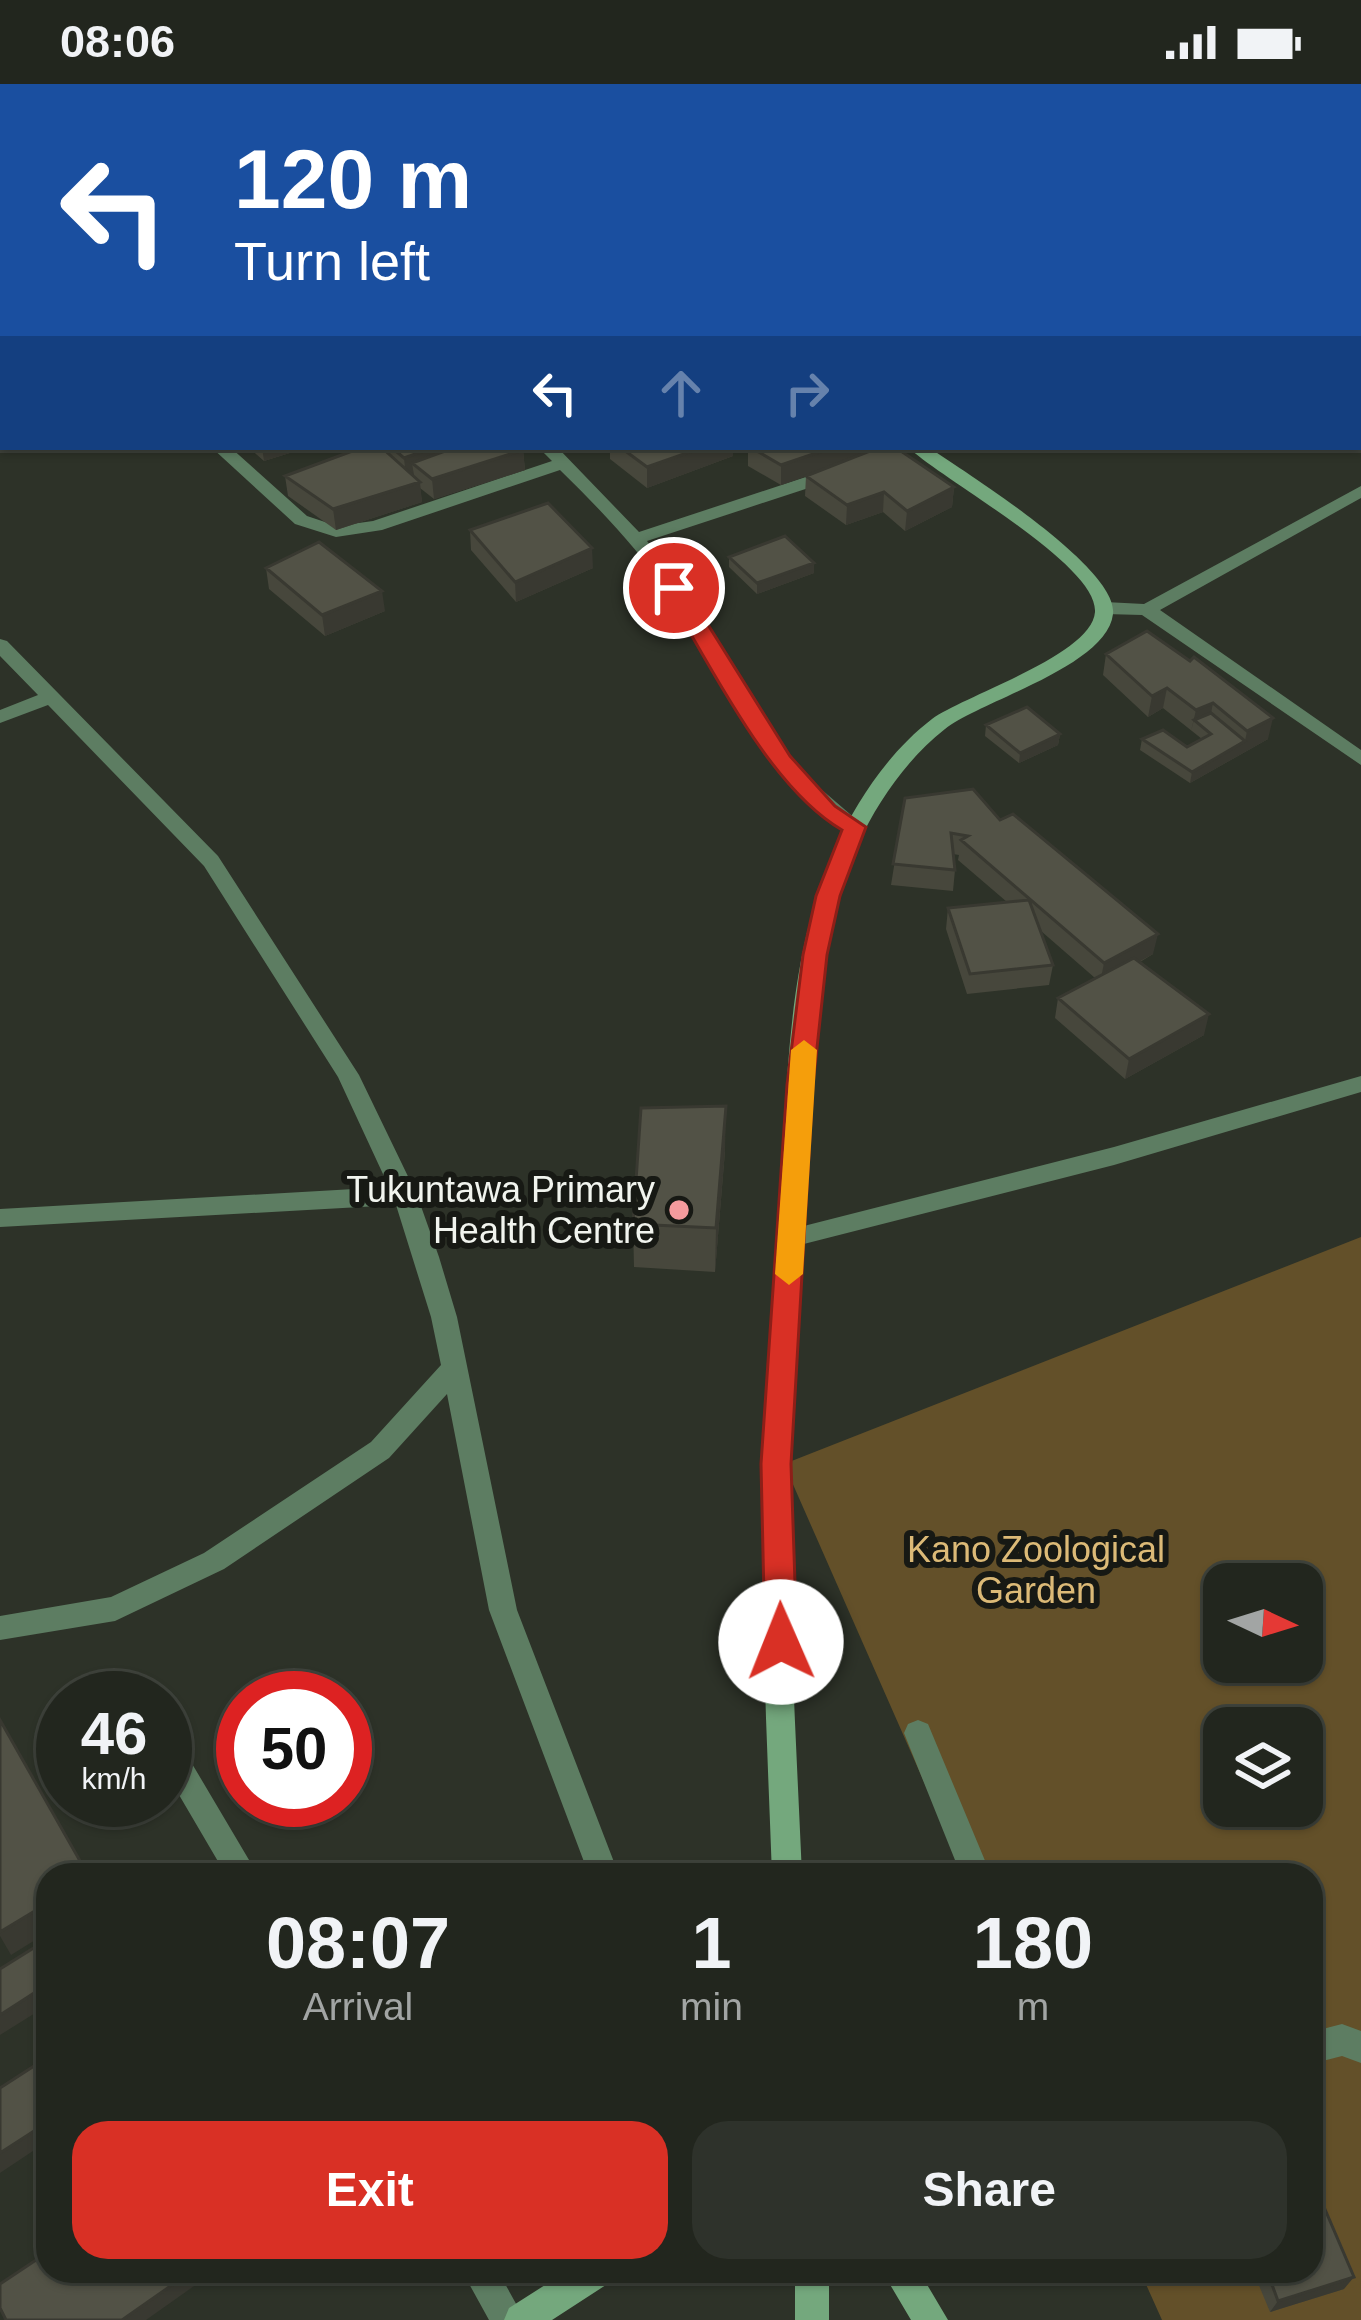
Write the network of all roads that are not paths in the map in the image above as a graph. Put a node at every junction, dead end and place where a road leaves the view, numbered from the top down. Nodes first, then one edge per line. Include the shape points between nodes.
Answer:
1 (223, 450) edge
2 (550, 450) edge
3 (906, 450) edge
4 (919, 450) edge
5 (564, 463) junction
6 (1361, 491) edge
7 (1341, 501) junction
8 (1361, 513) edge
9 (636, 539) junction
10 (1106, 608) junction
11 (1147, 610) junction
12 (0, 645) edge
13 (51, 698) junction
14 (0, 717) edge
15 (1361, 759) edge
16 (855, 827) junction
17 (1361, 1084) edge
18 (405, 1196) junction
19 (0, 1218) edge
20 (792, 1238) junction
21 (453, 1370) junction
22 (0, 1628) edge
23 (918, 1733) dead end
24 (192, 1789) edge
25 (236, 1863) edge
26 (599, 1863) edge
27 (787, 1863) edge
28 (971, 1863) edge
29 (1323, 2045) edge
30 (1361, 2048) edge
31 (486, 2283) edge
32 (578, 2283) edge
33 (812, 2283) edge
34 (906, 2283) edge
35 (508, 2320) edge
36 (521, 2320) edge
37 (812, 2320) edge
38 (932, 2320) edge

1 - 5 street via 301,520 336,532
2 - 5 street
3 - 9 street
4 - 10 main road via 1080,565
5 - 9 street
6 - 7 street
7 - 8 street
7 - 11 street
9 - 16 street via 781,761 826,811
10 - 11 street
10 - 16 main road via 1079,651 931,731 896,765
11 - 15 street
12 - 13 street
13 - 14 street
13 - 18 street via 223,878 348,1075
16 - 20 main road via 815,955
17 - 20 street
18 - 19 street
18 - 21 street
20 - 27 main road via 776,1464
21 - 22 street via 380,1450 214,1561 115,1609
21 - 26 street via 503,1610
23 - 28 street
24 - 25 street
29 - 30 street via 1342,2040
31 - 35 street
32 - 36 main road
33 - 37 main road
34 - 38 main road

